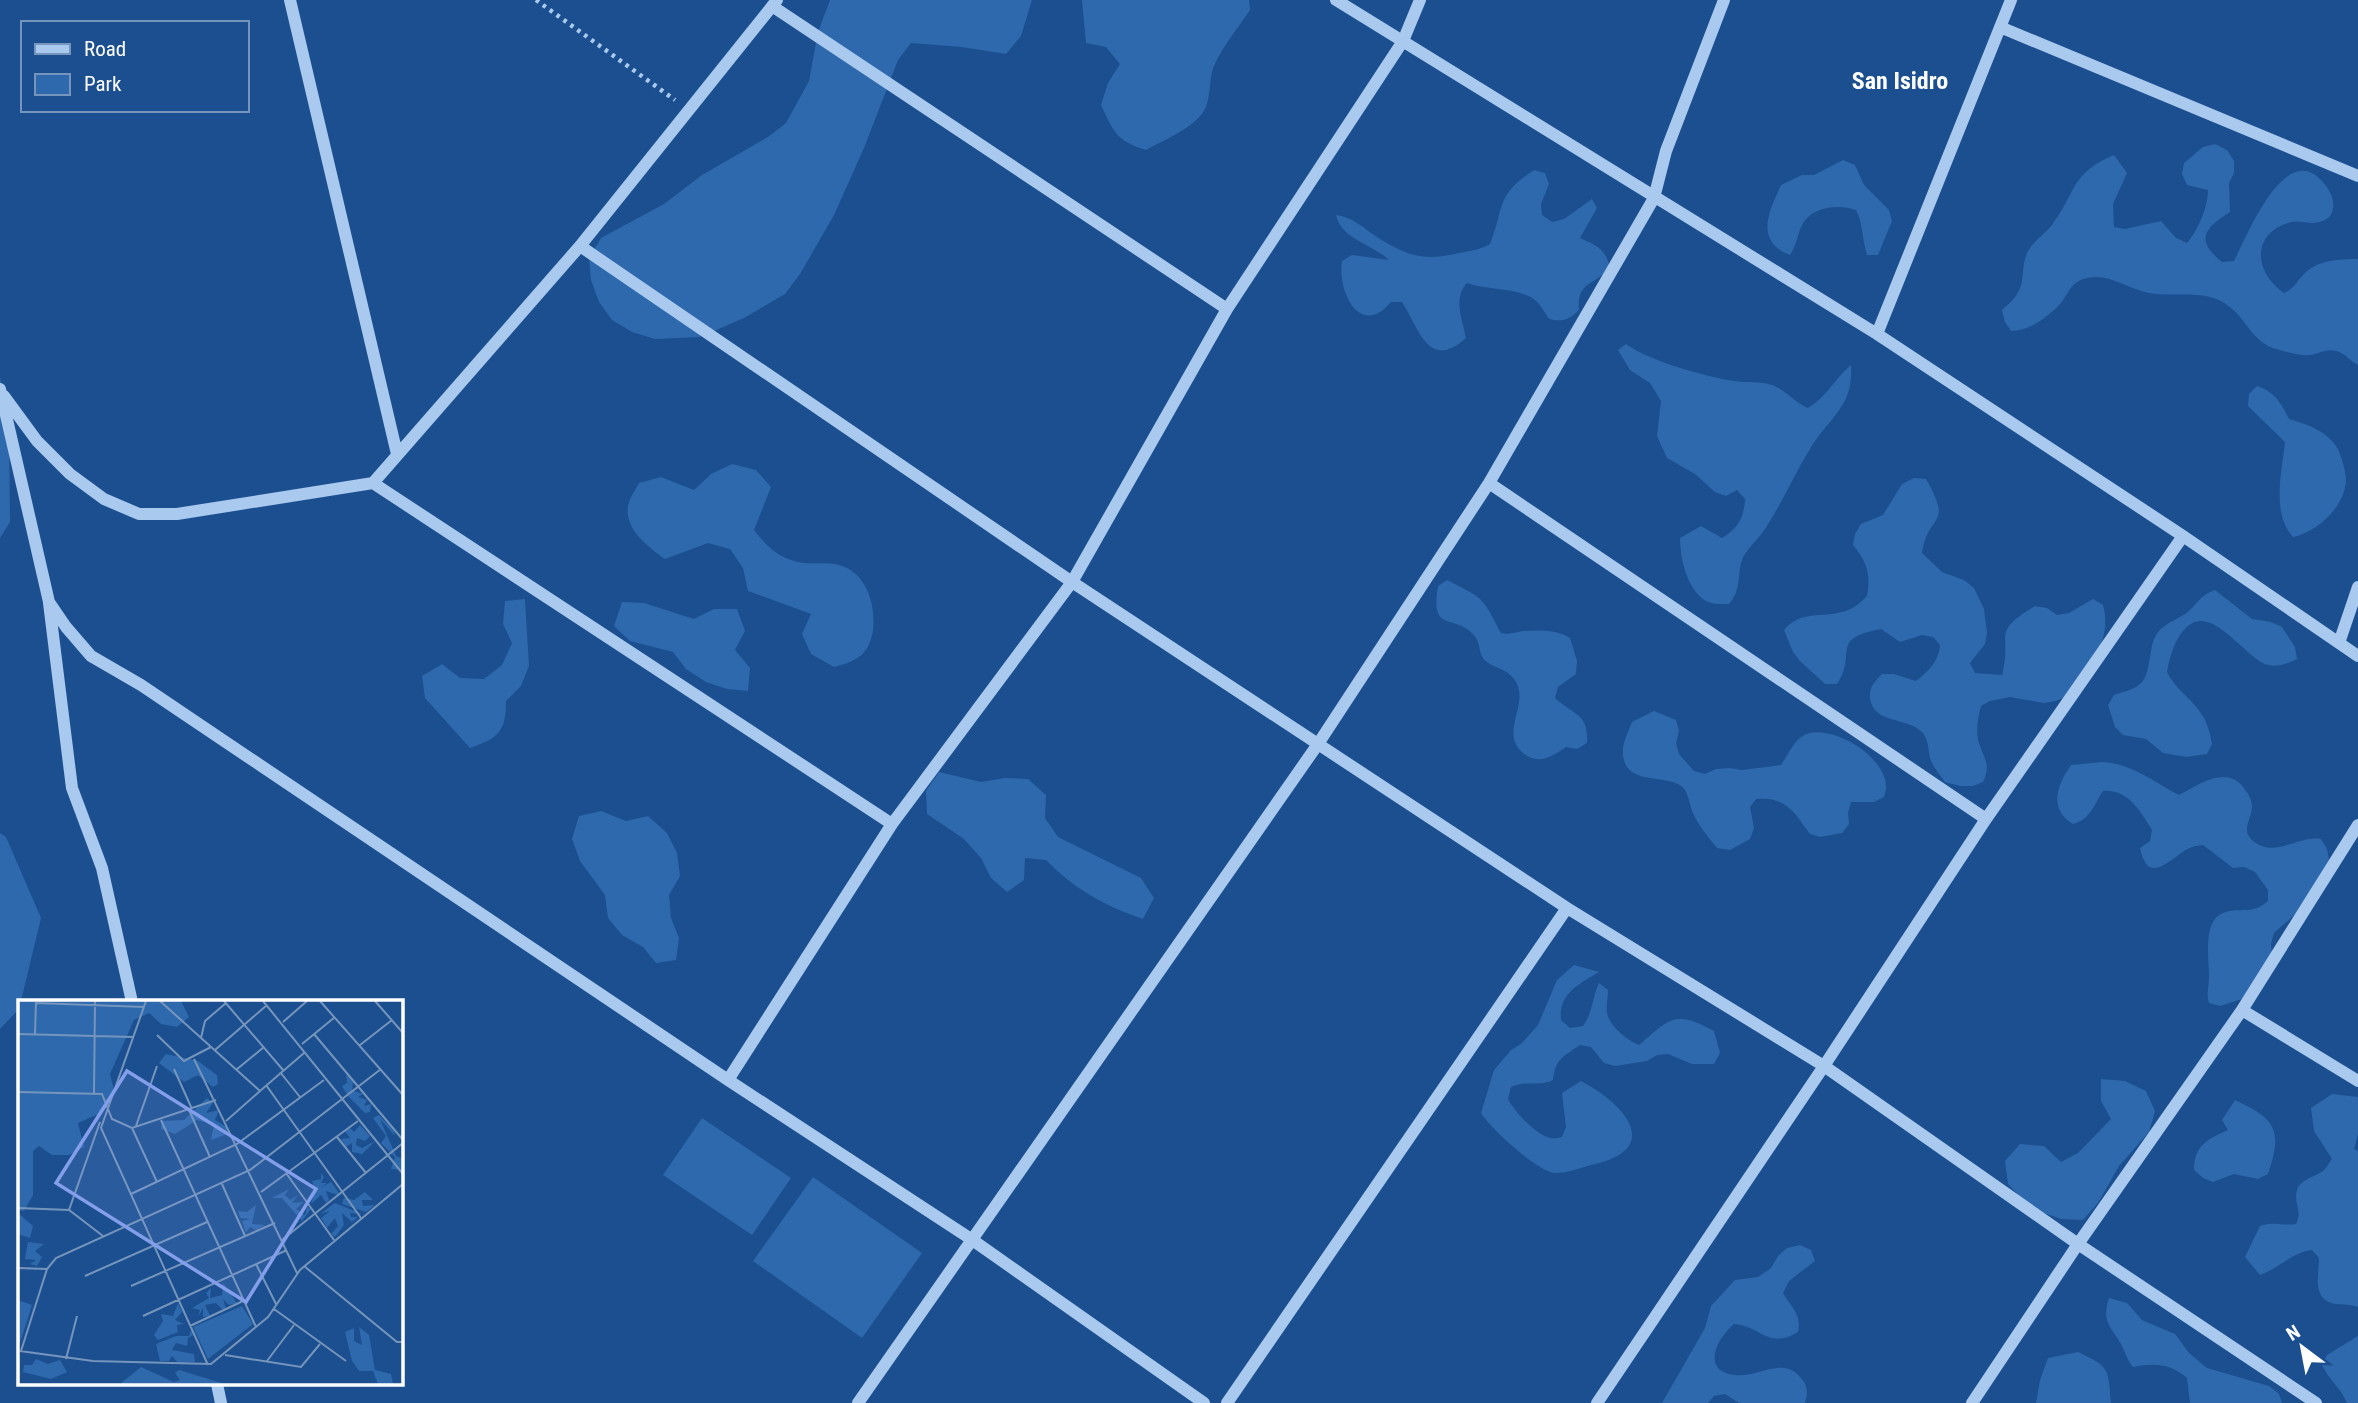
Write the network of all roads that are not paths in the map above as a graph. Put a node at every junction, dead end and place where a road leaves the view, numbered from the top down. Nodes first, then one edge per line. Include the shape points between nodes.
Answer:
1 (290, 0) edge
2 (1336, 0) edge
3 (1420, 0) edge
4 (1724, 0) edge
5 (2011, 0) edge
6 (775, 3) edge
7 (2000, 27) junction
8 (1403, 41) junction
9 (2358, 176) edge
10 (1654, 198) junction
11 (580, 246) junction
12 (1227, 309) junction
13 (1877, 334) junction
14 (0, 390) edge
15 (397, 454) junction
16 (373, 483) junction
17 (1489, 483) junction
18 (2183, 536) junction
19 (1072, 582) junction
20 (2358, 587) edge
21 (48, 602) junction
22 (2339, 643) junction
23 (2358, 656) edge
24 (1318, 744) junction
25 (1986, 819) junction
26 (892, 824) junction
27 (2358, 825) edge
28 (1567, 908) junction
29 (132, 1000) edge
30 (2242, 1010) junction
31 (1824, 1066) junction
32 (728, 1080) junction
33 (2358, 1081) edge
34 (971, 1239) junction
35 (2078, 1244) junction
36 (858, 1403) edge
37 (1204, 1403) edge
38 (1227, 1403) edge
39 (1597, 1403) edge
40 (1972, 1403) edge
41 (2316, 1403) edge

1 - 15 street
2 - 8 street
3 - 8 street
4 - 10 street via 1666,152
5 - 7 street
6 - 11 street
6 - 12 street
7 - 9 street
7 - 13 street
8 - 10 street
8 - 12 street
10 - 13 street
10 - 17 street
11 - 15 street
11 - 19 street
12 - 19 street
13 - 18 street
14 - 16 street via 37,441 70,474 104,499 139,514 177,514
14 - 21 street
15 - 16 street
16 - 26 street
17 - 24 street
17 - 25 street
18 - 22 street
18 - 25 street
19 - 24 street
19 - 26 street
20 - 22 street
21 - 29 street via 72,788 102,868
21 - 32 street via 91,656 141,685
22 - 23 street
24 - 28 street
24 - 34 street
25 - 31 street
26 - 32 street
27 - 30 street
28 - 31 street
28 - 38 street
30 - 33 street
30 - 35 street
31 - 35 street
31 - 39 street
32 - 34 street
34 - 36 street
34 - 37 street
35 - 40 street
35 - 41 street

